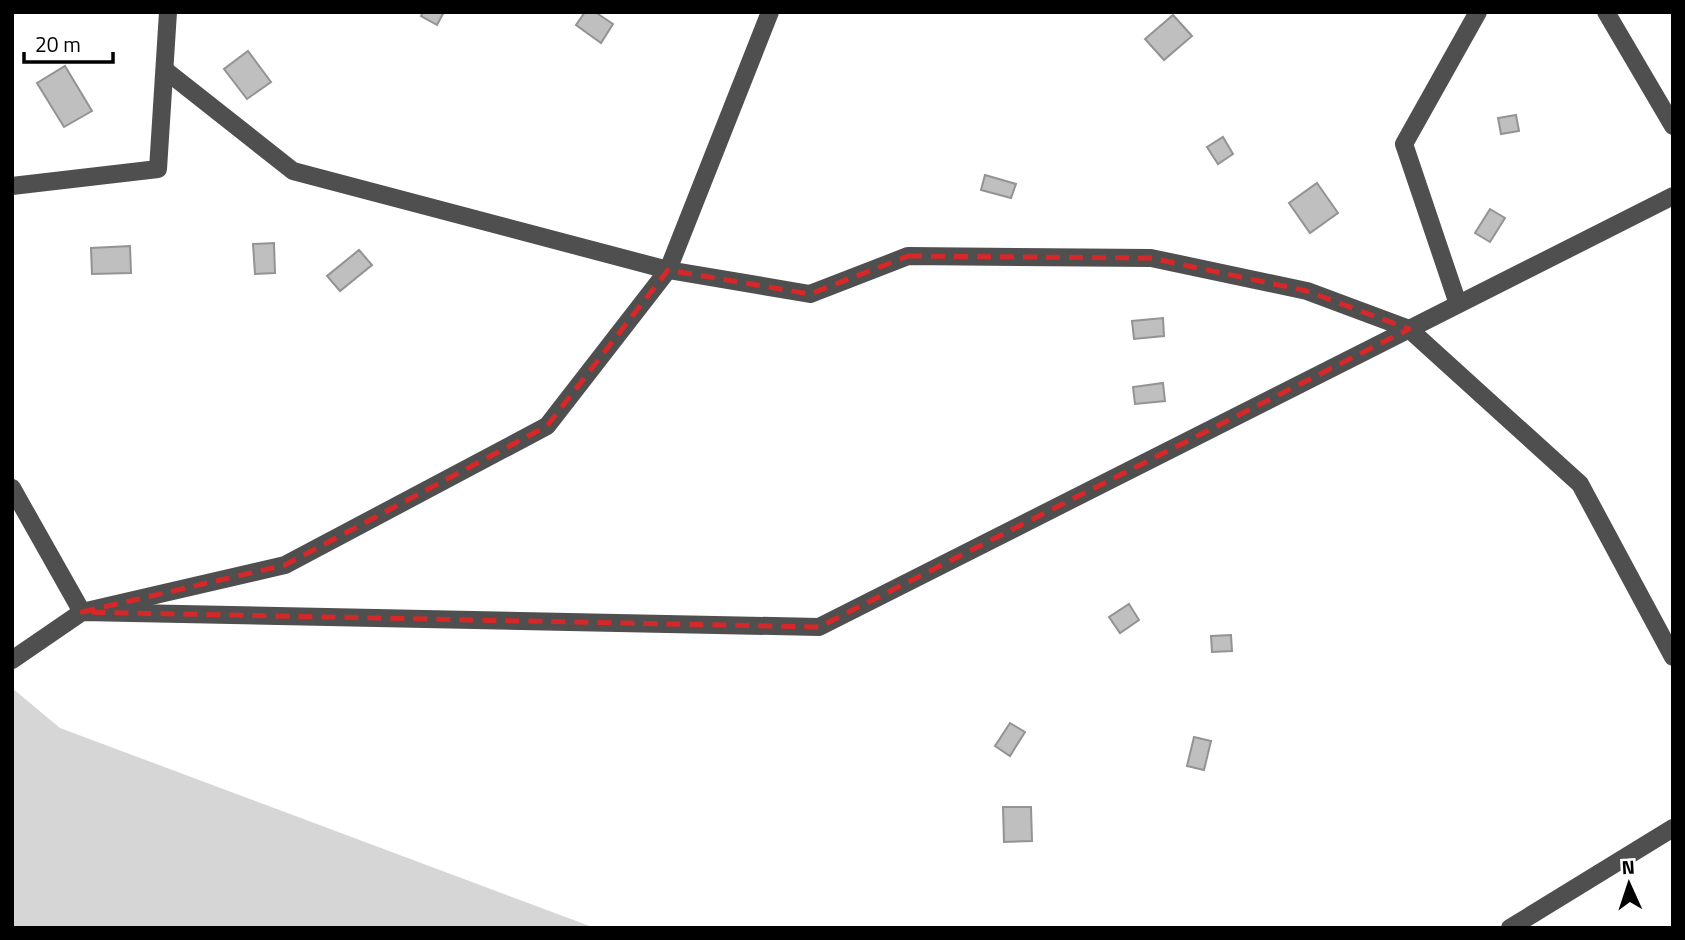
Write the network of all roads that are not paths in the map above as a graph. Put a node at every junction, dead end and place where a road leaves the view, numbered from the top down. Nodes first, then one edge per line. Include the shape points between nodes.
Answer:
1 (169, 12) edge
2 (770, 12) edge
3 (1478, 12) edge
4 (1606, 12) edge
5 (165, 70) junction
6 (1673, 126) edge
7 (12, 186) edge
8 (1673, 195) edge
9 (668, 270) junction
10 (1458, 304) junction
11 (1409, 329) junction
12 (12, 488) edge
13 (82, 612) junction
14 (1673, 657) edge
15 (12, 660) edge
16 (1673, 828) edge
17 (1510, 928) edge

1 - 5 street
2 - 9 street
3 - 10 street via 1404,144
4 - 6 street
5 - 7 street via 158,169
5 - 9 street via 293,171
8 - 10 street
9 - 11 street via 810,295 908,256 1152,258 1307,291
9 - 13 street via 547,426 285,565
10 - 11 street
11 - 13 street via 819,628
11 - 14 street via 1580,484
12 - 13 street
13 - 15 street
16 - 17 street

